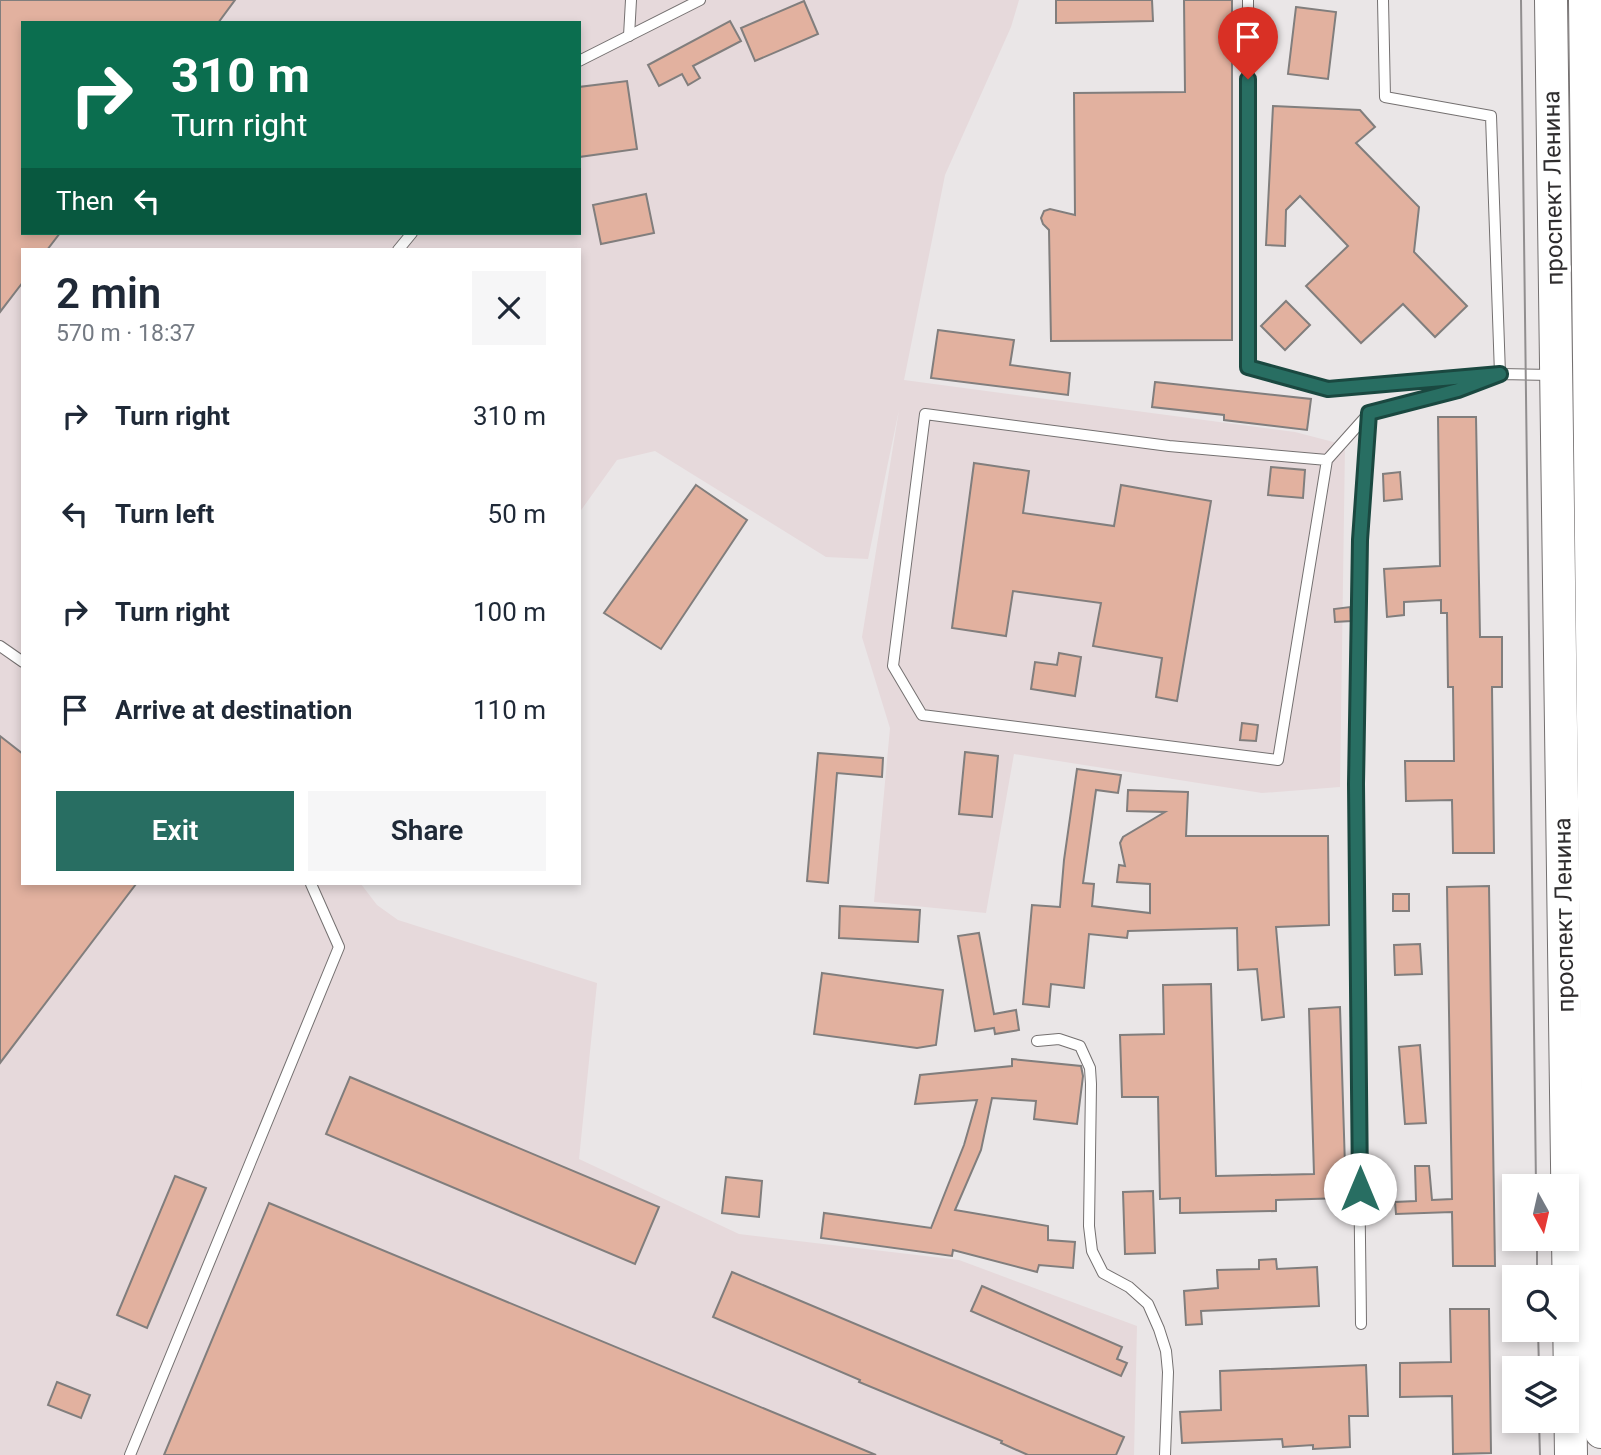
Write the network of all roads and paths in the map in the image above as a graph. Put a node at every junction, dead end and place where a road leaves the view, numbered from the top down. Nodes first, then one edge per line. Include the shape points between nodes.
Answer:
1 (631, 0) edge
2 (699, 0) edge
3 (1248, 0) edge
4 (1384, 0) edge
5 (1551, 0) edge
6 (1585, 0) edge
7 (629, 36) junction
8 (581, 60) edge
9 (1593, 242) edge
10 (1500, 374) junction
11 (1555, 375) junction
12 (1588, 375) junction
13 (1369, 413) junction
14 (1327, 460) junction
15 (0, 646) edge
16 (21, 661) edge
17 (311, 885) edge
18 (1037, 1041) dead end
19 (1600, 1081) edge
20 (1361, 1324) dead end
21 (1601, 1367) edge
22 (1601, 1432) edge
23 (130, 1455) edge
24 (1165, 1455) edge
25 (1571, 1455) edge

1 - 7 lane
2 - 7 lane
3 - 10 lane via 1248,367 1328,389
4 - 10 lane via 1385,97 1491,116
5 - 11 main road, проспект Ленина
6 - 9 main road, проспект Ленина
7 - 8 lane
9 - 12 main road, проспект Ленина
10 - 11 lane
10 - 13 lane
11 - 12 main road
11 - 25 main road, проспект Ленина
12 - 19 main road, проспект Ленина
13 - 14 lane
13 - 20 lane via 1360,540 1356,784
14 - 14 lane via 1169,446 925,414 893,667 922,715 1278,760
15 - 16 lane
17 - 23 lane via 339,947
18 - 24 lane via 1059,1039 1080,1046 1090,1068 1092,1251 1103,1273 1148,1304 1159,1329 1168,1372
19 - 21 main road, проспект Ленина
21 - 22 main road, проспект Ленина

